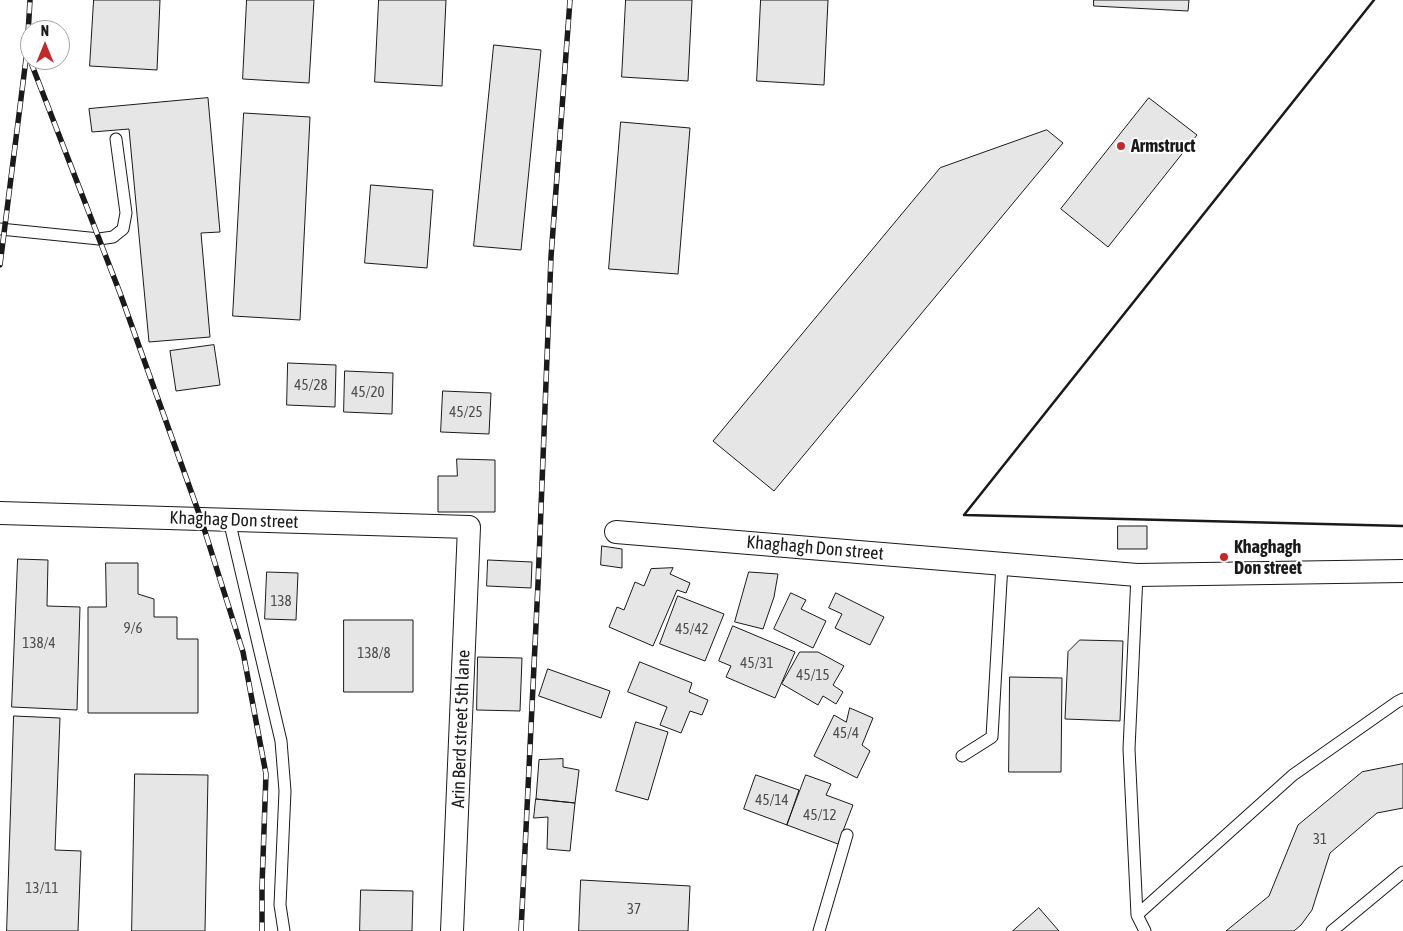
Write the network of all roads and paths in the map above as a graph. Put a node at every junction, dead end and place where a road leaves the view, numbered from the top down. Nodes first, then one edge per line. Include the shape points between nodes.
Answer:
1 (116, 139) dead end
2 (0, 229) edge
3 (0, 513) edge
4 (229, 520) junction
5 (469, 527) joint
6 (616, 532) dead end
7 (1002, 564) junction
8 (1403, 571) edge
9 (1137, 575) junction
10 (1403, 699) edge
11 (962, 756) dead end
12 (847, 835) dead end
13 (1403, 872) edge
14 (1137, 914) junction
15 (284, 931) edge
16 (452, 931) edge
17 (819, 931) edge
18 (1145, 931) edge
19 (1332, 931) edge

1 - 2 lane via 126,213 123,229 113,237 99,239
3 - 4 street, Khaghag Don street
4 - 5 street, Khaghag Don street
4 - 15 lane via 281,741 285,791 280,905
5 - 16 street, Arin Berd street 5th lane
6 - 7 street, Khaghagh Don street
7 - 9 street, Khaghagh Don street
7 - 11 lane via 992,737
8 - 9 street, Khaghagh Don street
9 - 14 lane via 1129,749
10 - 14 lane via 1293,775
12 - 17 lane
13 - 19 lane
14 - 18 lane

